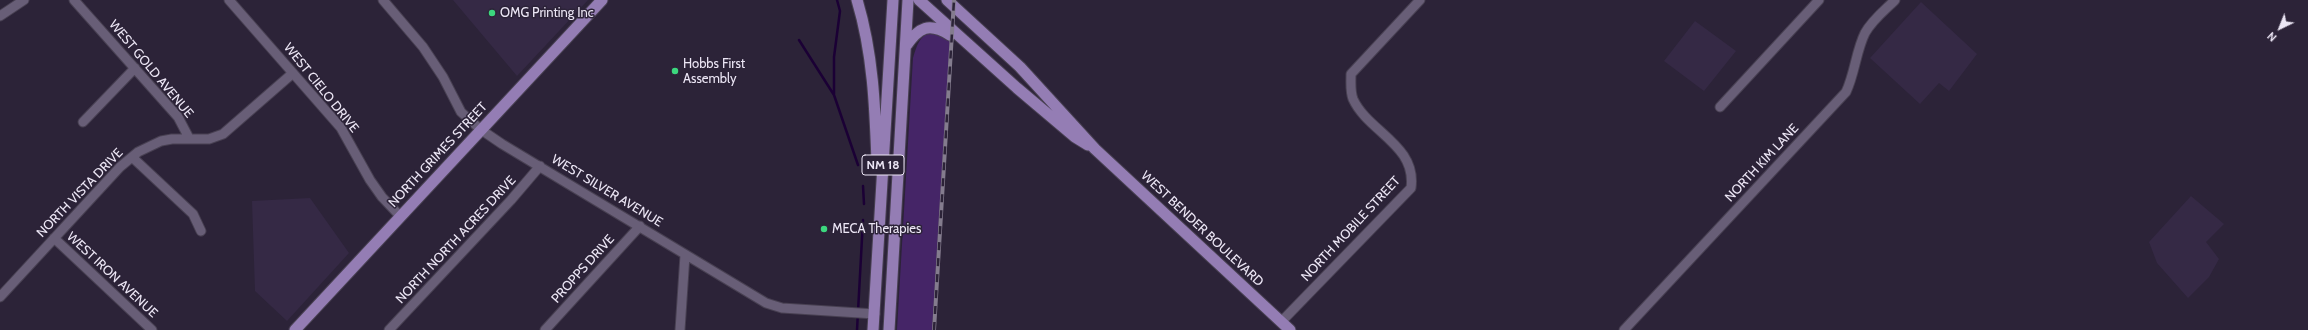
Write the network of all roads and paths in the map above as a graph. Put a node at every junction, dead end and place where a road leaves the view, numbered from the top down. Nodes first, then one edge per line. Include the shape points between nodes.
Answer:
1 (24, 0) edge
2 (74, 0) edge
3 (229, 0) edge
4 (382, 0) edge
5 (602, 0) edge
6 (857, 0) edge
7 (893, 0) edge
8 (908, 0) edge
9 (919, 0) edge
10 (947, 0) edge
11 (1420, 0) edge
12 (1819, 0) edge
13 (1895, 0) edge
14 (0, 16) edge
15 (971, 46) junction
16 (906, 47) junction
17 (135, 68) junction
18 (293, 72) junction
19 (1720, 106) dead end
20 (83, 122) dead end
21 (480, 129) junction
22 (189, 138) junction
23 (1095, 150) junction
24 (132, 157) junction
25 (540, 166) junction
26 (882, 179) junction
27 (400, 216) junction
28 (640, 226) junction
29 (201, 231) dead end
30 (54, 238) junction
31 (685, 255) junction
32 (0, 297) edge
33 (874, 314) junction
34 (1281, 322) junction
35 (152, 330) edge
36 (295, 330) edge
37 (389, 330) edge
38 (545, 330) edge
39 (680, 330) edge
40 (874, 330) edge
41 (889, 330) edge
42 (1290, 330) edge
43 (1624, 330) edge

1 - 14 street
2 - 17 street, WEST GOLD AVENUE
3 - 18 street, WEST CIELO DRIVE
4 - 21 street, WEST SILVER AVENUE via 424,47 461,112
5 - 21 main road, NORTH GRIMES STREET
6 - 26 main road via 873,72 876,162
7 - 26 main road, NM 18
8 - 16 main road, NM 18
9 - 15 main road, WEST BENDER BOULEVARD
10 - 23 main road, WEST BENDER BOULEVARD via 1020,66
11 - 34 street, NORTH MOBILE STREET via 1351,74 1353,98 1408,163 1413,176 1411,188
12 - 19 street
13 - 43 street, NORTH KIM LANE via 1871,24 1865,34 1846,92
15 - 16 main road via 934,27 915,33
15 - 23 main road, WEST BENDER BOULEVARD via 1075,137
16 - 41 main road, NM 18
17 - 20 street
17 - 22 street, WEST GOLD AVENUE via 178,118
18 - 22 street, NORTH VISTA DRIVE via 223,134 208,139
18 - 27 street, WEST CIELO DRIVE via 341,128 370,180
21 - 25 street, WEST SILVER AVENUE
21 - 27 main road, NORTH GRIMES STREET
22 - 24 street, NORTH VISTA DRIVE via 161,141
23 - 34 main road, WEST BENDER BOULEVARD
24 - 29 street via 193,214
24 - 30 street, NORTH VISTA DRIVE
25 - 28 street, WEST SILVER AVENUE
25 - 37 street, NORTH NORTH ACRES DRIVE
26 - 33 main road, NM 18
27 - 36 main road, NORTH GRIMES STREET
28 - 31 street, WEST SILVER AVENUE
28 - 38 street, PROPPS DRIVE
30 - 32 street, NORTH VISTA DRIVE
30 - 35 street, WEST IRON AVENUE
31 - 33 street, WEST SILVER AVENUE via 766,303 782,308
31 - 39 street
33 - 40 main road, NM 18
34 - 42 main road, WEST BENDER BOULEVARD

